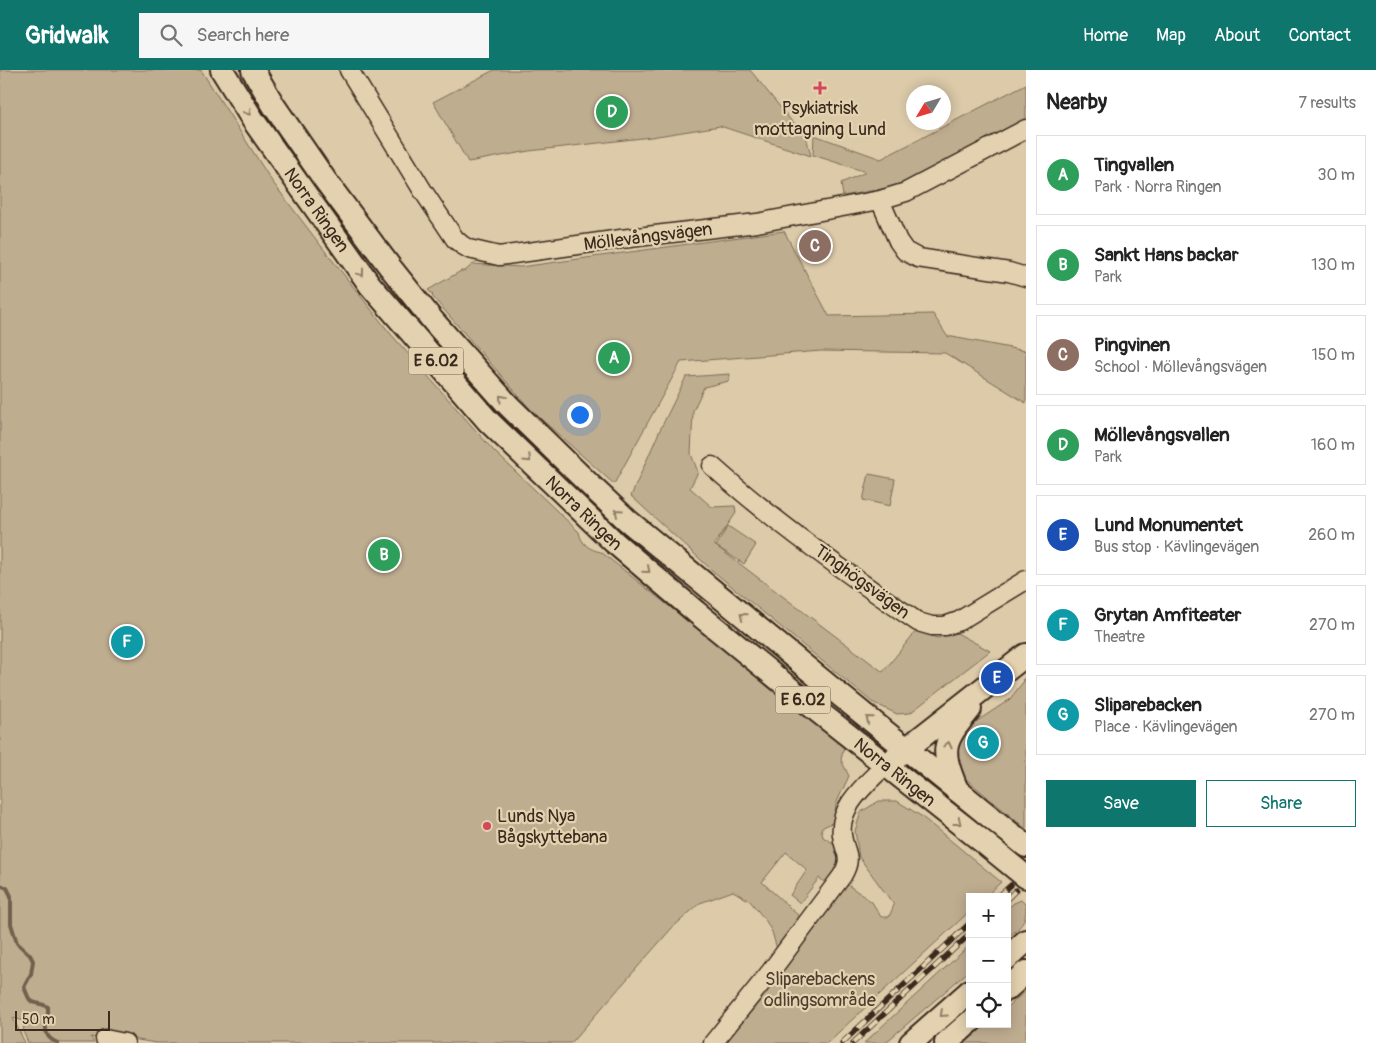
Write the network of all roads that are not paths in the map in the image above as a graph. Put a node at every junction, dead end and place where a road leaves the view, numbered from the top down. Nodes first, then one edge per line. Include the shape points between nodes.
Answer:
1 (222, 70) edge
2 (253, 70) edge
3 (348, 70) edge
4 (1026, 129) edge
5 (880, 200) junction
6 (1026, 277) edge
7 (712, 466) dead end
8 (1026, 580) edge
9 (1026, 655) edge
10 (991, 683) junction
11 (907, 749) junction
12 (886, 766) junction
13 (958, 791) junction
14 (982, 841) junction
15 (1026, 846) edge
16 (1026, 877) edge
17 (1026, 888) edge
18 (1026, 941) edge
19 (1011, 954) edge
20 (1026, 972) edge
21 (1011, 985) edge
22 (966, 994) edge
23 (966, 1026) edge
24 (105, 1039) dead end
25 (126, 1043) edge
26 (713, 1043) edge
27 (911, 1043) edge
28 (946, 1043) edge

1 -> 12 main road, Norra Ringen / E 6.02 via 258,128 370,285 488,421 614,542
11 -> 2 main road, Norra Ringen / E 6.02 via 628,520 508,405 390,267 274,106
3 - 5 street, Möllevångsvägen via 455,239 478,252 498,256 552,250 757,223
4 - 5 street, Möllevångsvägen via 906,192
5 - 6 street via 898,241 918,258
7 - 8 street, Tinghögsvägen via 794,533 918,622 946,626 959,622
9 - 10 main road
10 - 11 main road
13 -> 10 main road via 948,766 946,747 953,730
11 - 12 main road
11 - 13 main road, Norra Ringen / E 6.02
12 -> 14 main road, Norra Ringen / E 6.02
12 - 26 street via 851,802 843,816 842,835 848,856 842,876
13 - 15 main road, Norra Ringen / E 6.02
14 - 16 main road, Norra Ringen / E 6.02
14 - 17 main road
18 - 19 main road
20 - 21 main road
22 -> 27 main road
23 - 28 main road
24 - 25 street

